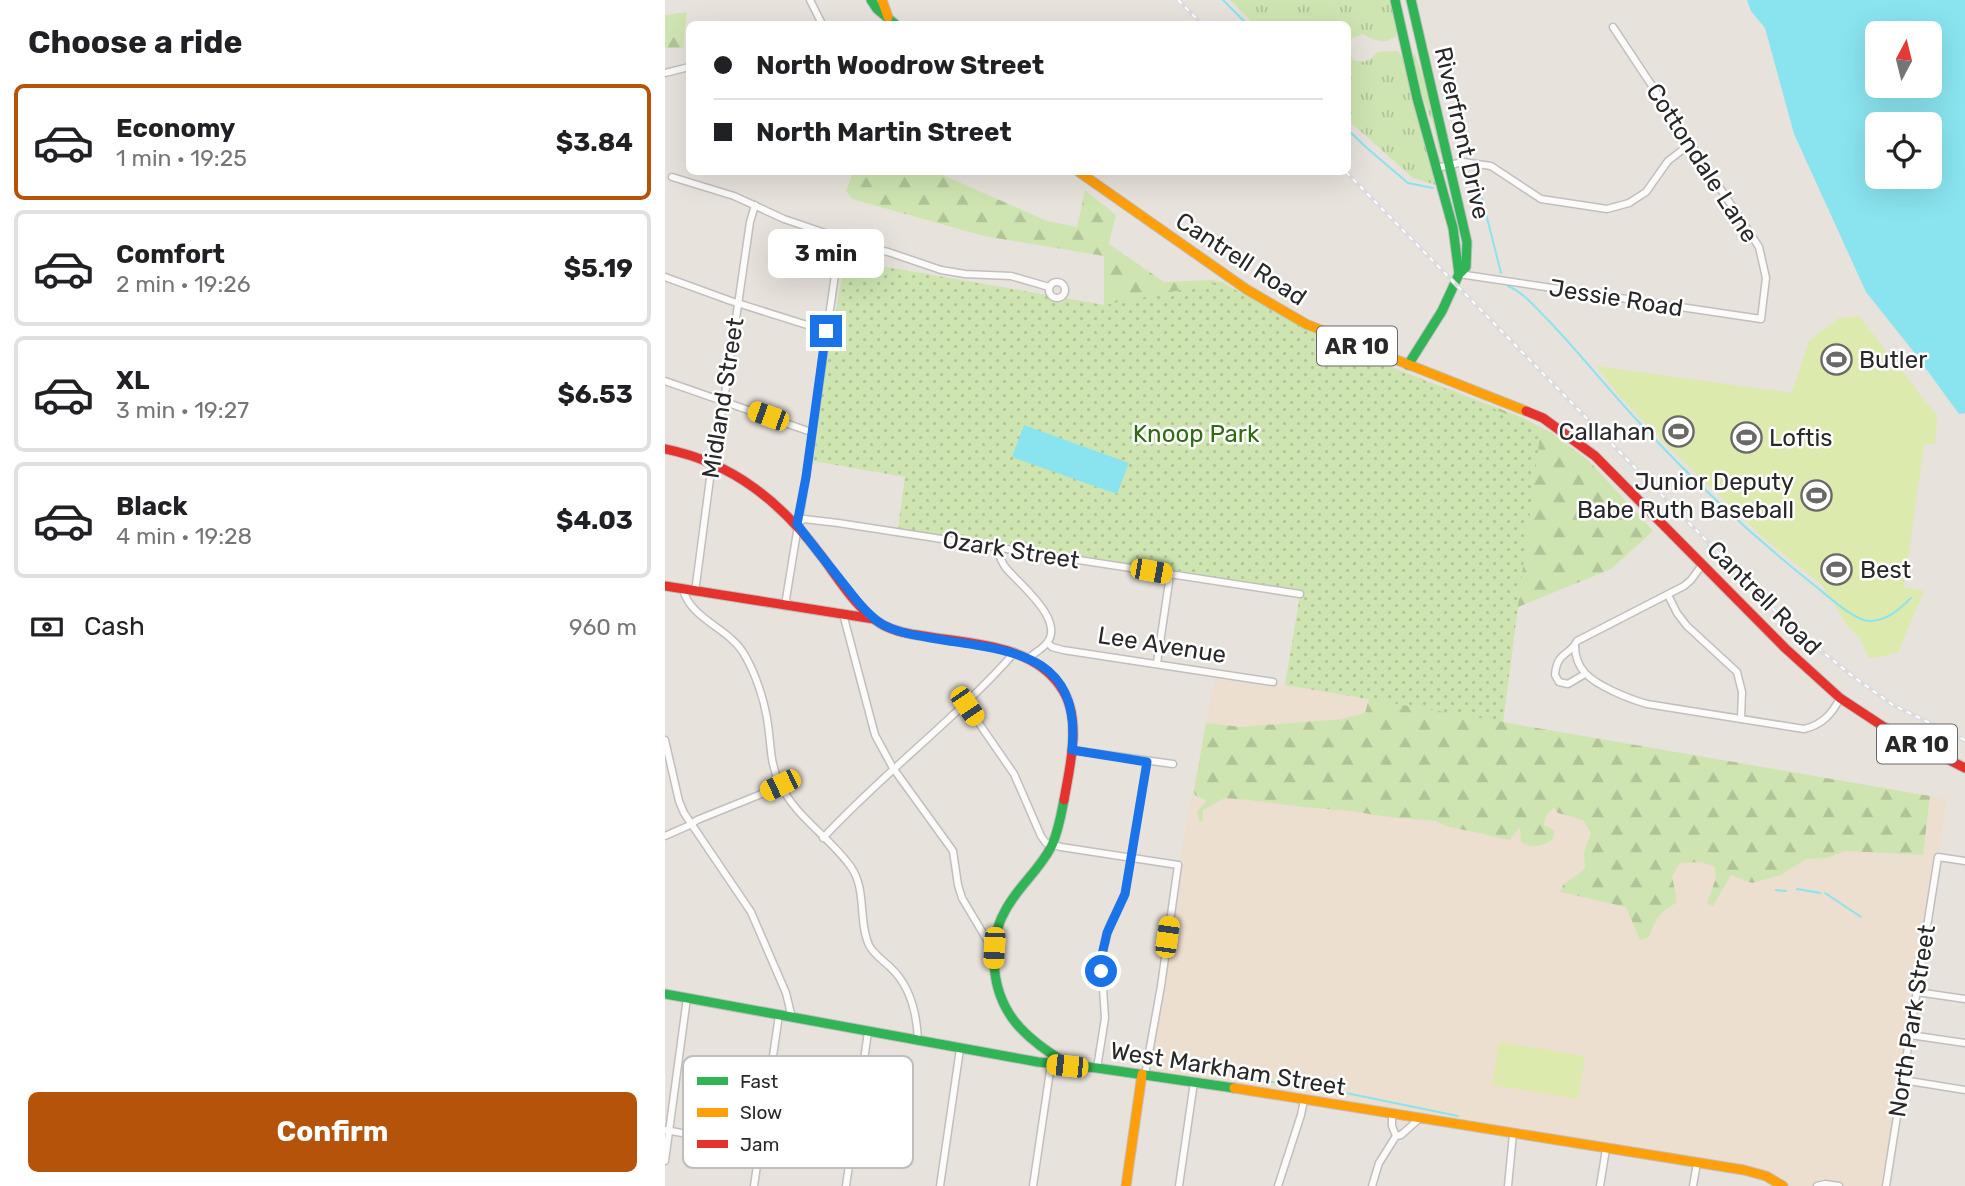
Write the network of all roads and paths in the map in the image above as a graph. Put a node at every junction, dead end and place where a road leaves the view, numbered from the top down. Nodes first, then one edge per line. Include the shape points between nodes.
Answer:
1 (810, 0) edge
2 (871, 0) edge
3 (882, 0) edge
4 (1395, 0) edge
5 (1411, 0) edge
6 (820, 21) edge
7 (892, 21) edge
8 (1613, 27) dead end
9 (686, 68) edge
10 (665, 73) edge
11 (1690, 144) junction
12 (1449, 165) junction
13 (1437, 168) junction
14 (1083, 175) edge
15 (672, 177) dead end
16 (755, 205) junction
17 (840, 240) junction
18 (1459, 274) junction
19 (665, 277) edge
20 (1049, 287) dead end
21 (738, 302) junction
22 (1763, 308) joint
23 (826, 331) junction
24 (1408, 365) junction
25 (665, 381) edge
26 (724, 401) junction
27 (811, 432) junction
28 (665, 449) edge
29 (712, 463) junction
30 (797, 524) junction
31 (997, 548) junction
32 (1702, 565) junction
33 (1170, 575) junction
34 (665, 586) edge
35 (683, 589) junction
36 (695, 592) junction
37 (1300, 594) dead end
38 (1668, 595) junction
39 (788, 606) junction
40 (843, 614) junction
41 (874, 618) junction
42 (1048, 643) junction
43 (1575, 646) junction
44 (1014, 652) junction
45 (1029, 658) junction
46 (1157, 663) junction
47 (1585, 674) junction
48 (1273, 681) dead end
49 (1840, 698) junction
50 (965, 703) junction
51 (1741, 719) junction
52 (665, 740) edge
53 (1072, 750) junction
54 (1147, 762) junction
55 (1173, 764) dead end
56 (893, 768) junction
57 (1965, 768) edge
58 (780, 785) junction
59 (690, 825) junction
60 (665, 836) edge
61 (824, 838) junction
62 (1053, 844) junction
63 (1131, 858) junction
64 (1965, 861) edge
65 (994, 945) junction
66 (1917, 992) junction
67 (665, 994) edge
68 (687, 998) junction
69 (1965, 999) edge
70 (779, 1015) junction
71 (792, 1018) junction
72 (868, 1032) junction
73 (1910, 1035) junction
74 (918, 1041) junction
75 (1965, 1043) edge
76 (960, 1049) junction
77 (773, 1056) edge
78 (865, 1056) edge
79 (1051, 1064) junction
80 (1071, 1066) junction
81 (1097, 1068) junction
82 (1144, 1074) junction
83 (1903, 1080) junction
84 (1194, 1082) junction
85 (1965, 1090) edge
86 (1304, 1100) junction
87 (1392, 1114) junction
88 (1419, 1119) junction
89 (667, 1130) edge
90 (1513, 1134) junction
91 (1396, 1136) junction
92 (1606, 1149) junction
93 (665, 1161) edge
94 (1697, 1163) junction
95 (757, 1168) edge
96 (849, 1168) edge
97 (754, 1186) edge
98 (846, 1186) edge
99 (940, 1186) edge
100 (1033, 1186) edge
101 (1126, 1186) edge
102 (1179, 1186) edge
103 (1277, 1186) edge
104 (1372, 1186) edge
105 (1508, 1186) edge
106 (1600, 1186) edge
107 (1693, 1186) edge
108 (1783, 1186) edge
109 (1818, 1186) edge
110 (1839, 1186) edge
111 (1886, 1186) edge

1 - 6 street
2 - 7 main road
3 - 7 main road
4 - 13 main road, Riverfront Drive
5 - 12 main road, Riverfront Drive
8 - 11 street, Cottondale Lane
9 - 10 street
11 - 12 street via 1668,161 1646,192 1607,209 1541,199 1491,166
11 - 22 street, Cottondale Lane via 1759,247 1766,278
12 - 13 street
12 - 18 main road, Riverfront Drive via 1467,242 1466,267
13 - 18 main road, Riverfront Drive
14 - 24 main road, Cantrell Road / AR 10 via 1278,309
15 - 16 street
16 - 17 street
16 - 21 street, Midland Street
17 - 20 street via 941,270 1011,276
17 - 23 street
18 - 22 street, Jessie Road via 1761,319
18 - 24 main road, Riverfront Drive
19 - 21 street
21 - 23 street
21 - 26 street, Midland Street
23 - 27 street
24 - 32 main road, Cantrell Road / AR 10 via 1543,418 1595,456
25 - 26 street
26 - 27 street
26 - 29 street, Midland Street
27 - 30 street
28 - 29 main road
29 - 30 main road via 758,491
29 - 36 street, Midland Street
30 - 31 street, Ozark Street via 808,519
30 - 39 street
30 - 41 main road
31 - 33 street, Ozark Street
31 - 42 street via 1004,566 1047,615
32 - 38 street via 1688,583
32 - 49 main road, Cantrell Road / AR 10
33 - 37 street, Ozark Street
33 - 46 street
34 - 35 main road
35 - 36 main road
35 - 58 street via 687,601 746,658 765,710 771,761
36 - 39 main road
38 - 43 street via 1584,637
38 - 51 street via 1687,626 1737,672
39 - 40 main road
40 - 41 main road
40 - 56 street via 874,735
41 - 44 main road via 904,632
42 - 45 street
42 - 46 street, Lee Avenue via 1063,650
43 - 47 street
43 - 47 street via 1559,659 1555,677 1568,684
44 - 45 main road
44 - 50 street
45 - 53 main road via 1051,674 1067,697 1073,721
46 - 48 street, Lee Avenue
47 - 51 street via 1647,704
49 - 51 street via 1827,718 1807,728
49 - 57 main road, Cantrell Road / AR 10 via 1884,727
50 - 56 street
50 - 62 street via 1014,774 1044,841
52 - 59 street via 679,801
53 - 54 street
53 - 62 main road
54 - 55 street
54 - 63 street
56 - 61 street
56 - 65 street via 953,851 962,898 986,940
58 - 59 street
58 - 61 street
59 - 60 street
59 - 71 street via 751,912
61 - 74 street via 854,873 869,945 907,988
62 - 63 street
62 - 65 main road via 1005,910
63 - 81 street via 1125,894 1101,959 1105,1018
63 - 82 street via 1178,865
64 - 66 street, North Park Street via 1938,857
65 - 80 main road via 995,977 1009,1016 1034,1042
66 - 69 street
66 - 73 street, North Park Street
67 - 68 main road, West Markham Street
68 - 70 main road, West Markham Street
68 - 89 street
70 - 71 main road, West Markham Street
70 - 77 street
71 - 72 main road, West Markham Street
72 - 74 main road, West Markham Street
72 - 78 street
73 - 75 street
73 - 83 street, North Park Street
74 - 76 main road, West Markham Street
76 - 79 main road, West Markham Street
76 - 99 street
79 - 80 main road, West Markham Street
79 - 100 street
80 - 81 main road, West Markham Street
81 - 82 main road, West Markham Street
82 - 84 main road, West Markham Street
82 - 101 main road
83 - 85 street
83 - 111 street, North Park Street
84 - 86 main road, West Markham Street
84 - 102 street
86 - 87 main road, West Markham Street
86 - 103 street
87 - 88 main road, West Markham Street
87 - 91 street
88 - 90 main road, West Markham Street
88 - 91 street
89 - 93 street
90 - 92 main road, West Markham Street
90 - 105 street
91 - 104 street via 1379,1163
92 - 94 main road, West Markham Street
92 - 106 street
94 - 107 street
94 - 108 main road, West Markham Street via 1754,1172
95 - 97 street
96 - 98 street
109 - 110 street

